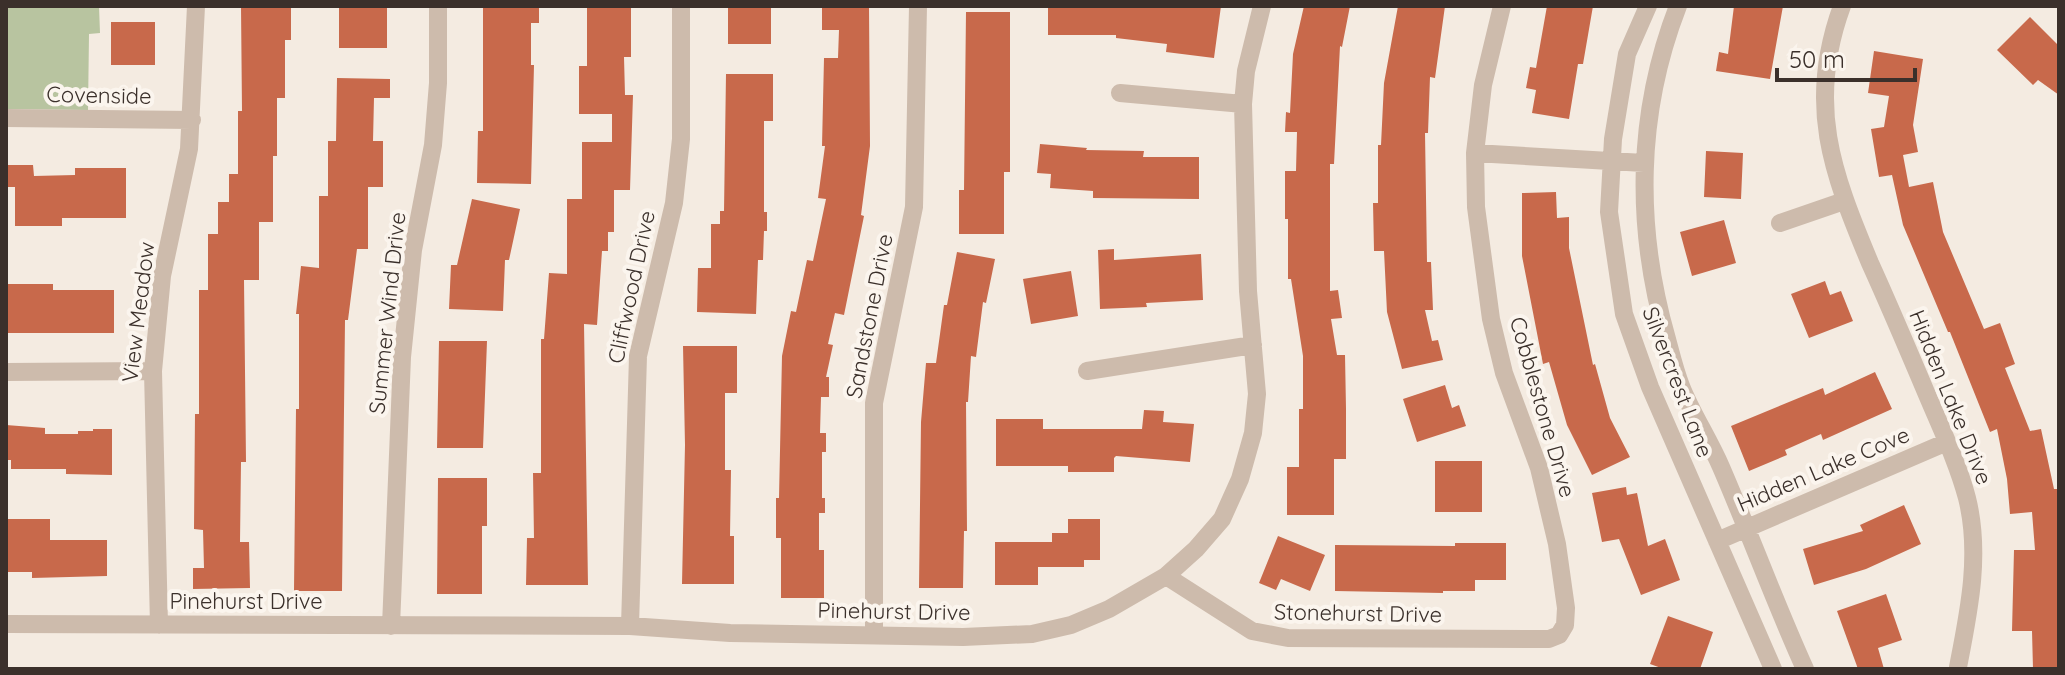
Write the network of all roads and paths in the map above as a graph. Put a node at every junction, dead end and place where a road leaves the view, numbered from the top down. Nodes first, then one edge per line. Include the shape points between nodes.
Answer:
1 (196, 6) edge
2 (438, 6) edge
3 (681, 6) edge
4 (918, 6) edge
5 (1262, 6) edge
6 (1502, 6) edge
7 (1648, 6) edge
8 (1678, 6) edge
9 (1842, 6) edge
10 (1120, 93) dead end
11 (1243, 104) junction
12 (6, 118) edge
13 (192, 120) junction
14 (1475, 153) junction
15 (1612, 161) junction
16 (1644, 163) junction
17 (1844, 201) junction
18 (1780, 223) dead end
19 (1253, 345) junction
20 (153, 371) junction
21 (1087, 371) dead end
22 (6, 372) edge
23 (1947, 442) junction
24 (1746, 529) junction
25 (1717, 541) junction
26 (1166, 576) junction
27 (6, 624) edge
28 (159, 625) junction
29 (391, 626) junction
30 (630, 626) junction
31 (1562, 630) joint
32 (874, 635) junction
33 (1958, 667) dead end
34 (1773, 669) edge
35 (1805, 669) edge

1 - 13 street, View Meadow
2 - 29 street, Summer Wind Drive via 433,145 413,250 402,357
3 - 30 street, Cliffwood Drive via 681,139 674,203 638,356
4 - 32 street, Sandstone Drive via 914,207 874,403
5 - 11 street, Pinehurst Drive
6 - 14 street, Cobblestone Drive via 1483,85
7 - 15 street, Silvercrest Lane via 1627,54
8 - 16 street, Silvercrest Lane via 1651,93
9 - 17 street, Hidden Lake Drive via 1830,39 1825,113
10 - 11 street
11 - 19 street, Pinehurst Drive
12 - 13 street, Covenside
13 - 20 street, View Meadow via 162,276
14 - 15 street
14 - 31 street, Cobblestone Drive via 1476,207 1491,319 1504,373 1539,468 1557,544 1566,608
15 - 16 street
15 - 25 street, Silvercrest Lane via 1609,212 1624,314
16 - 24 street, Silvercrest Lane via 1647,255 1655,296 1680,384
17 - 18 street
17 - 23 street, Hidden Lake Drive
19 - 21 street
19 - 26 street, Pinehurst Drive via 1257,394 1240,479 1222,519
20 - 22 street
20 - 28 street, View Meadow
23 - 24 street, Hidden Lake Cove
23 - 33 street, Hidden Lake Drive via 1972,529 1970,604
24 - 25 street, Hidden Lake Cove
24 - 35 street, Silvercrest Lane
25 - 34 street, Silvercrest Lane
26 - 31 street, Stonehurst Drive via 1252,631 1276,637 1549,639
26 - 32 street, Pinehurst Drive via 1109,609 1032,634
27 - 28 street, Pinehurst Drive
28 - 29 street, Pinehurst Drive
29 - 30 street, Pinehurst Drive
30 - 32 street, Pinehurst Drive

